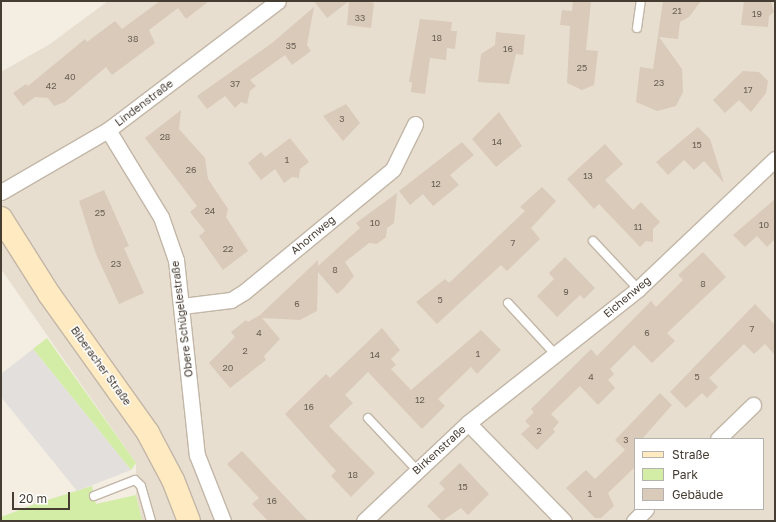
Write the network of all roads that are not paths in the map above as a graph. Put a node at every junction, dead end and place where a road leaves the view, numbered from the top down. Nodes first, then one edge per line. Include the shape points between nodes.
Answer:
1 (278, 1) edge
2 (640, 1) edge
3 (637, 28) dead end
4 (415, 124) dead end
5 (108, 130) junction
6 (775, 159) edge
7 (1, 192) edge
8 (1, 218) edge
9 (592, 242) dead end
10 (638, 289) junction
11 (508, 303) dead end
12 (182, 306) junction
13 (555, 354) junction
14 (753, 405) dead end
15 (368, 418) dead end
16 (468, 424) junction
17 (719, 438) edge
18 (417, 470) junction
19 (94, 496) dead end
20 (645, 510) edge
21 (151, 521) edge
22 (189, 521) edge
23 (222, 521) edge
24 (364, 521) edge
25 (564, 521) edge
26 (634, 521) edge

1 - 5 street, Lindenstraße
2 - 3 lane
4 - 12 street, Ahornweg via 393,168 244,292 231,300
5 - 7 street, Lindenstraße
5 - 12 street, Obere Schügelestraße via 161,217 176,260
6 - 10 street, Eichenweg
8 - 22 street, Biberacher Straße via 48,294 148,433 173,480
9 - 10 lane
10 - 13 street, Eichenweg
11 - 13 lane
12 - 23 street, Obere Schügelestraße via 197,455
13 - 16 street, Eichenweg
14 - 17 street
15 - 18 lane
16 - 18 street, Birkenstraße
16 - 25 street, Birkenstraße
18 - 24 street, Birkenstraße
19 - 21 lane via 135,480 141,486
20 - 26 street

